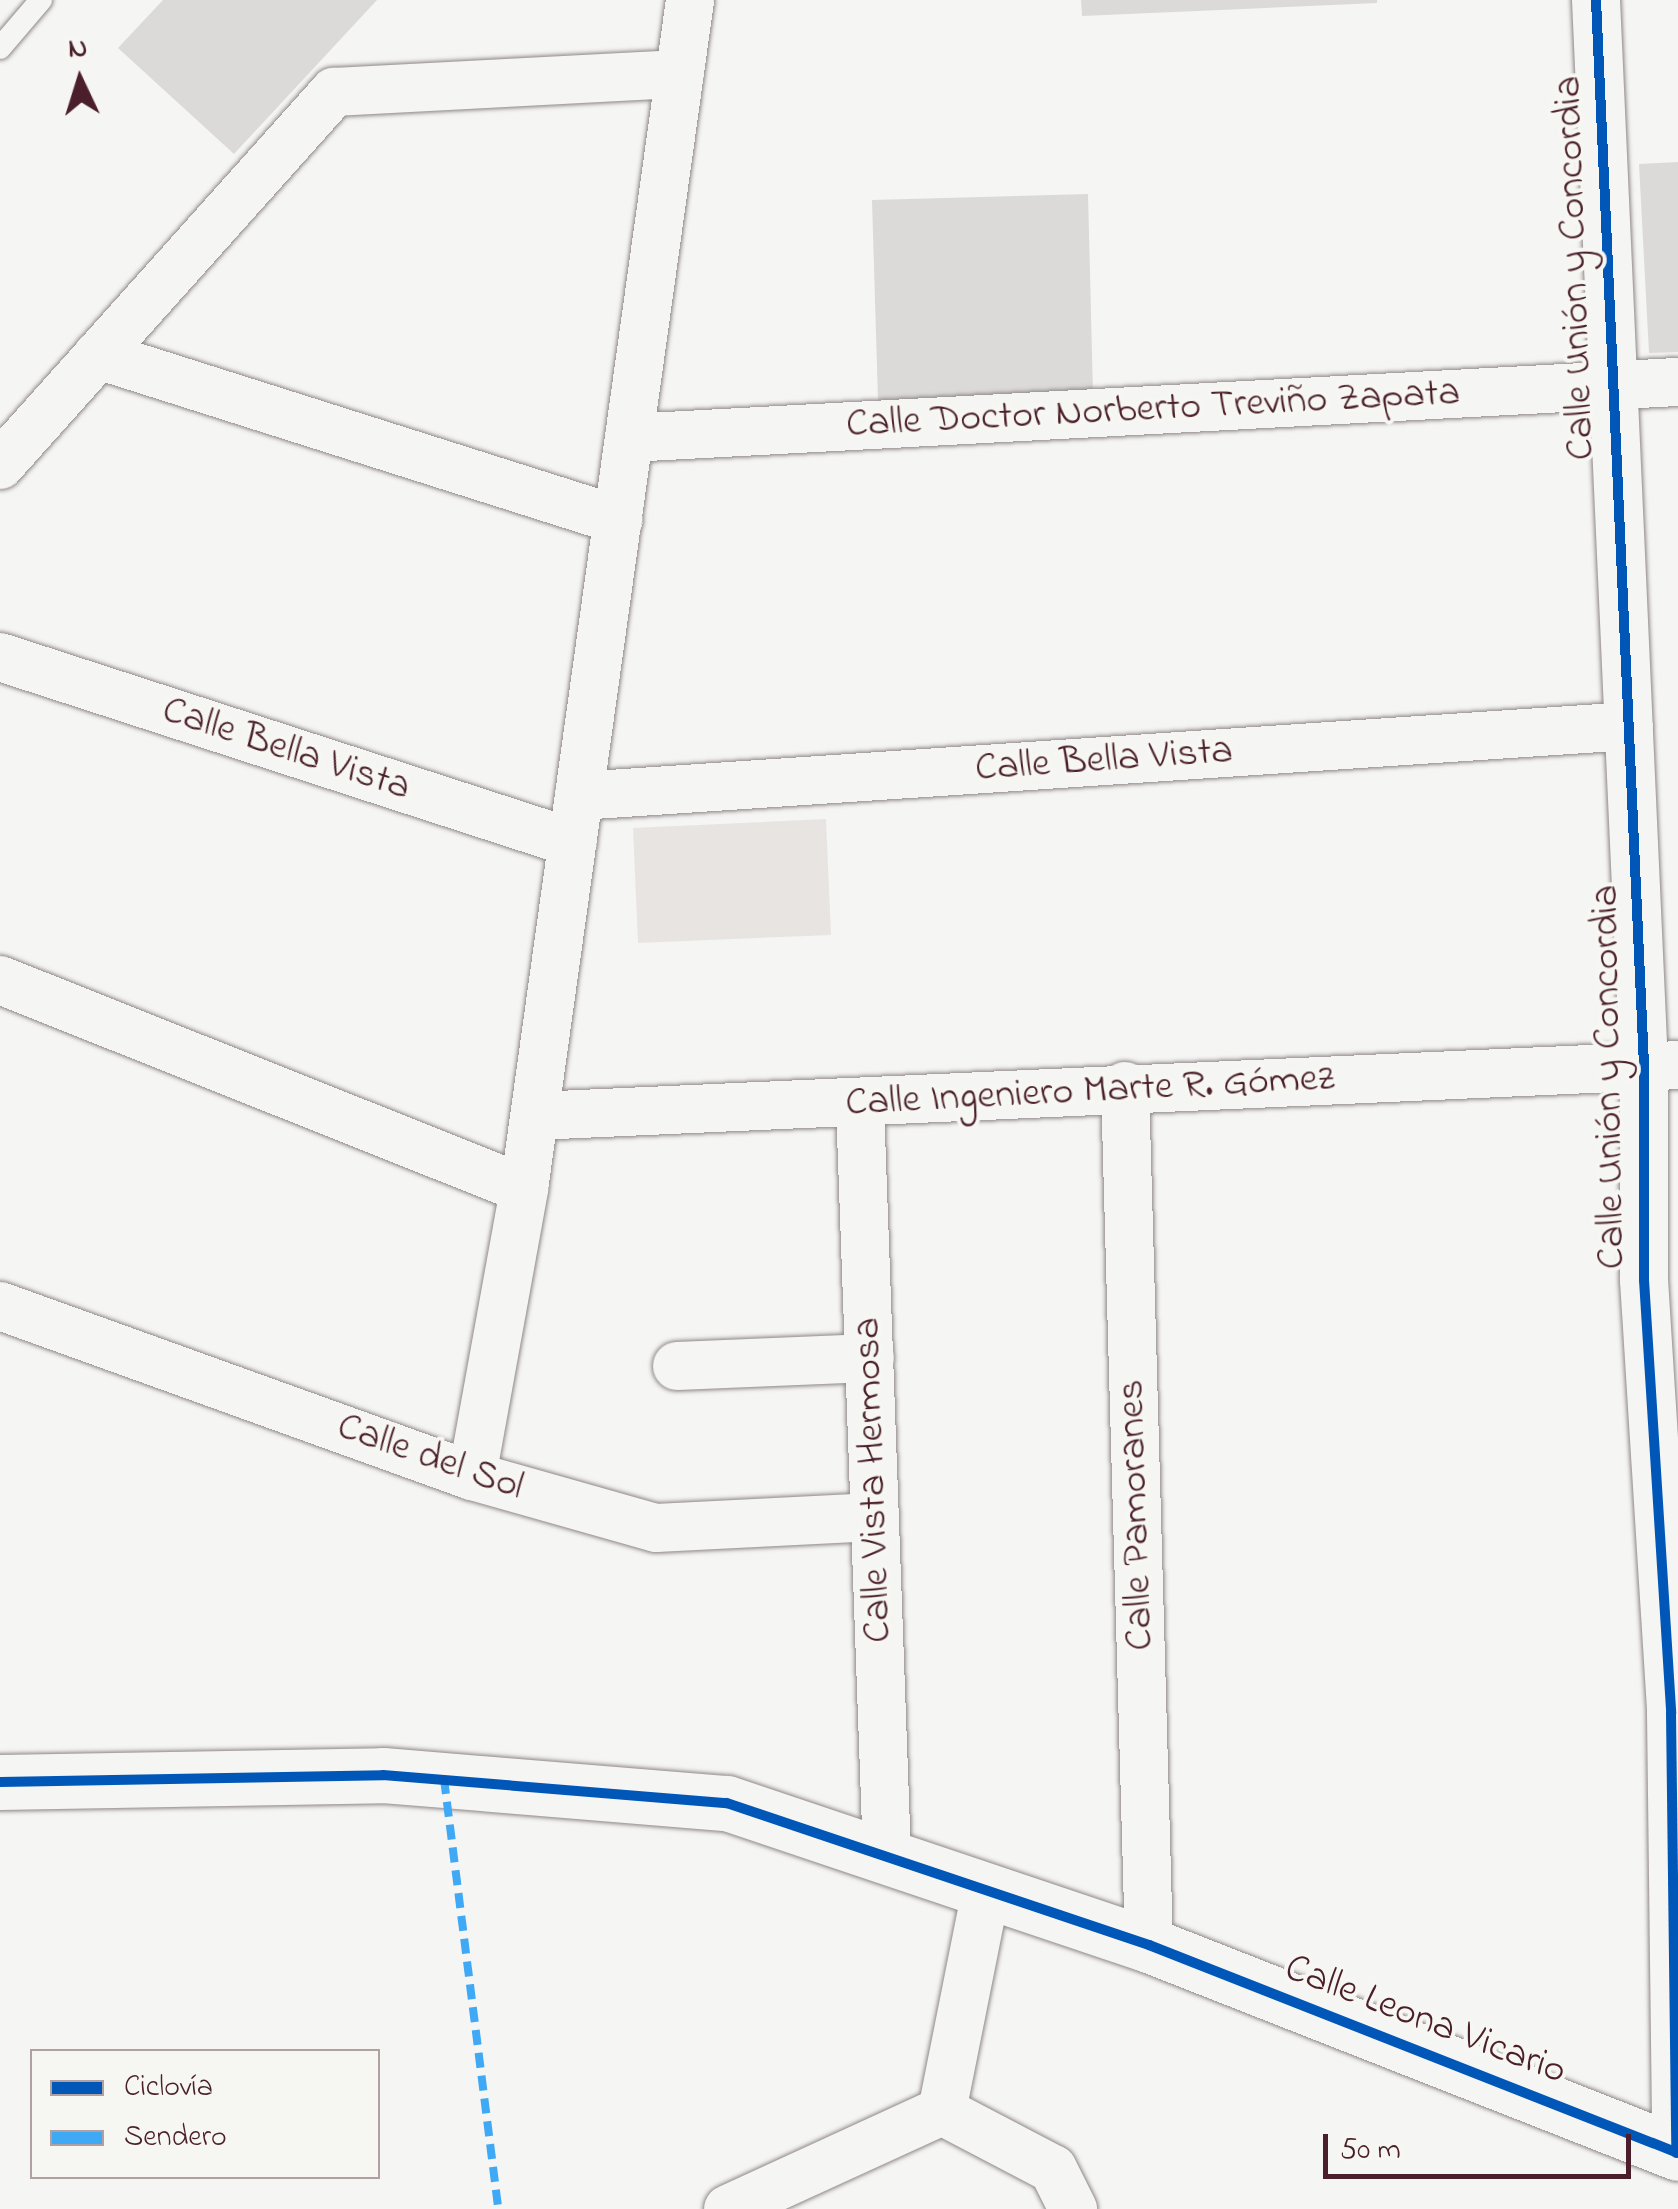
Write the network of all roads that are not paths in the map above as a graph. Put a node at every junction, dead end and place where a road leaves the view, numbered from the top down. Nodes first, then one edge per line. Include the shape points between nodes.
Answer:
1 (41, 0) edge
2 (690, 0) edge
3 (1596, 0) edge
4 (0, 48) edge
5 (680, 74) junction
6 (98, 356) junction
7 (1678, 382) edge
8 (1609, 385) junction
9 (629, 438) junction
10 (0, 465) edge
11 (618, 520) junction
12 (0, 657) edge
13 (1629, 726) junction
14 (579, 796) junction
15 (572, 843) junction
16 (0, 980) edge
17 (1661, 1066) edge
18 (1125, 1086) junction
19 (860, 1105) junction
20 (534, 1116) junction
21 (524, 1189) junction
22 (0, 1306) edge
23 (870, 1358) junction
24 (678, 1366) dead end
25 (1666, 1420) edge
26 (472, 1476) junction
27 (876, 1517) junction
28 (1674, 1713) edge
29 (0, 1782) edge
30 (887, 1856) junction
31 (986, 1891) junction
32 (1149, 1945) junction
33 (942, 2111) junction
34 (1677, 2153) edge
35 (728, 2209) edge
36 (1073, 2209) edge

1 - 4 lane
2 - 5 street
3 - 8 street, Calle Unión y Concordia
5 - 6 street via 334,92
5 - 9 street
6 - 10 street
6 - 11 street
7 - 8 street, Calle Doctor Norberto Treviño Zapata
8 - 9 street, Calle Doctor Norberto Treviño Zapata
8 - 13 street, Calle Unión y Concordia
9 - 11 street
11 - 14 street
12 - 15 street, Calle Bella Vista
13 - 14 street, Calle Bella Vista
13 - 17 street, Calle Unión y Concordia
14 - 15 street
15 - 20 street
16 - 21 street
17 - 18 street, Calle Ingeniero Marte R. Gómez
17 - 25 street, Calle Unión y Concordia
18 - 19 street, Calle Ingeniero Marte R. Gómez
18 - 32 street, Calle Pamoranes
19 - 20 street, Calle Ingeniero Marte R. Gómez
19 - 23 street, Calle Vista Hermosa
20 - 21 street
21 - 26 street
22 - 26 street, Calle del Sol
23 - 24 street
23 - 27 street, Calle Vista Hermosa
25 - 28 street, Calle Unión y Concordia
26 - 27 street, Calle del Sol via 656,1528
27 - 30 street, Calle Vista Hermosa
28 - 34 street, Calle Unión y Concordia
29 - 30 street, Calle Leona Vicario via 382,1775 561,1786 727,1803
30 - 31 street, Calle Leona Vicario
31 - 32 street, Calle Leona Vicario
31 - 33 street
32 - 34 street, Calle Leona Vicario
33 - 35 street
33 - 36 street via 1053,2169

